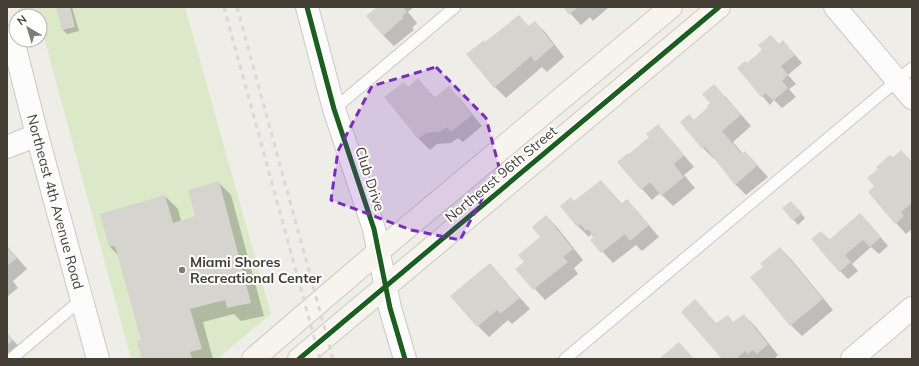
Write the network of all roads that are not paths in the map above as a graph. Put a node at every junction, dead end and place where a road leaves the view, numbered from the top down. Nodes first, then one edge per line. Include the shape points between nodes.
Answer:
1 (307, 7) edge
2 (454, 7) edge
3 (671, 7) edge
4 (719, 7) edge
5 (835, 7) edge
6 (12, 48) edge
7 (904, 74) edge
8 (912, 98) edge
9 (334, 109) junction
10 (37, 136) junction
11 (7, 147) edge
12 (379, 251) junction
13 (386, 286) junction
14 (82, 299) junction
15 (912, 308) edge
16 (11, 359) edge
17 (98, 359) edge
18 (252, 359) edge
19 (299, 359) edge
20 (405, 359) edge
21 (565, 359) edge
22 (852, 359) edge

1 - 9 street, Club Drive
2 - 9 lane
3 - 12 street, Northeast 96th Street
4 - 13 street, Northeast 96th Street
5 - 7 street
6 - 10 street, Northeast 4th Avenue Road
7 - 8 street
7 - 21 lane
9 - 12 street, Club Drive
10 - 11 street
10 - 14 street, Northeast 4th Avenue Road
12 - 13 street, Club Drive
12 - 18 street, Northeast 96th Street
13 - 19 street, Northeast 96th Street
13 - 20 street, Club Drive
14 - 16 lane
14 - 17 street, Northeast 4th Avenue Road
15 - 22 street

